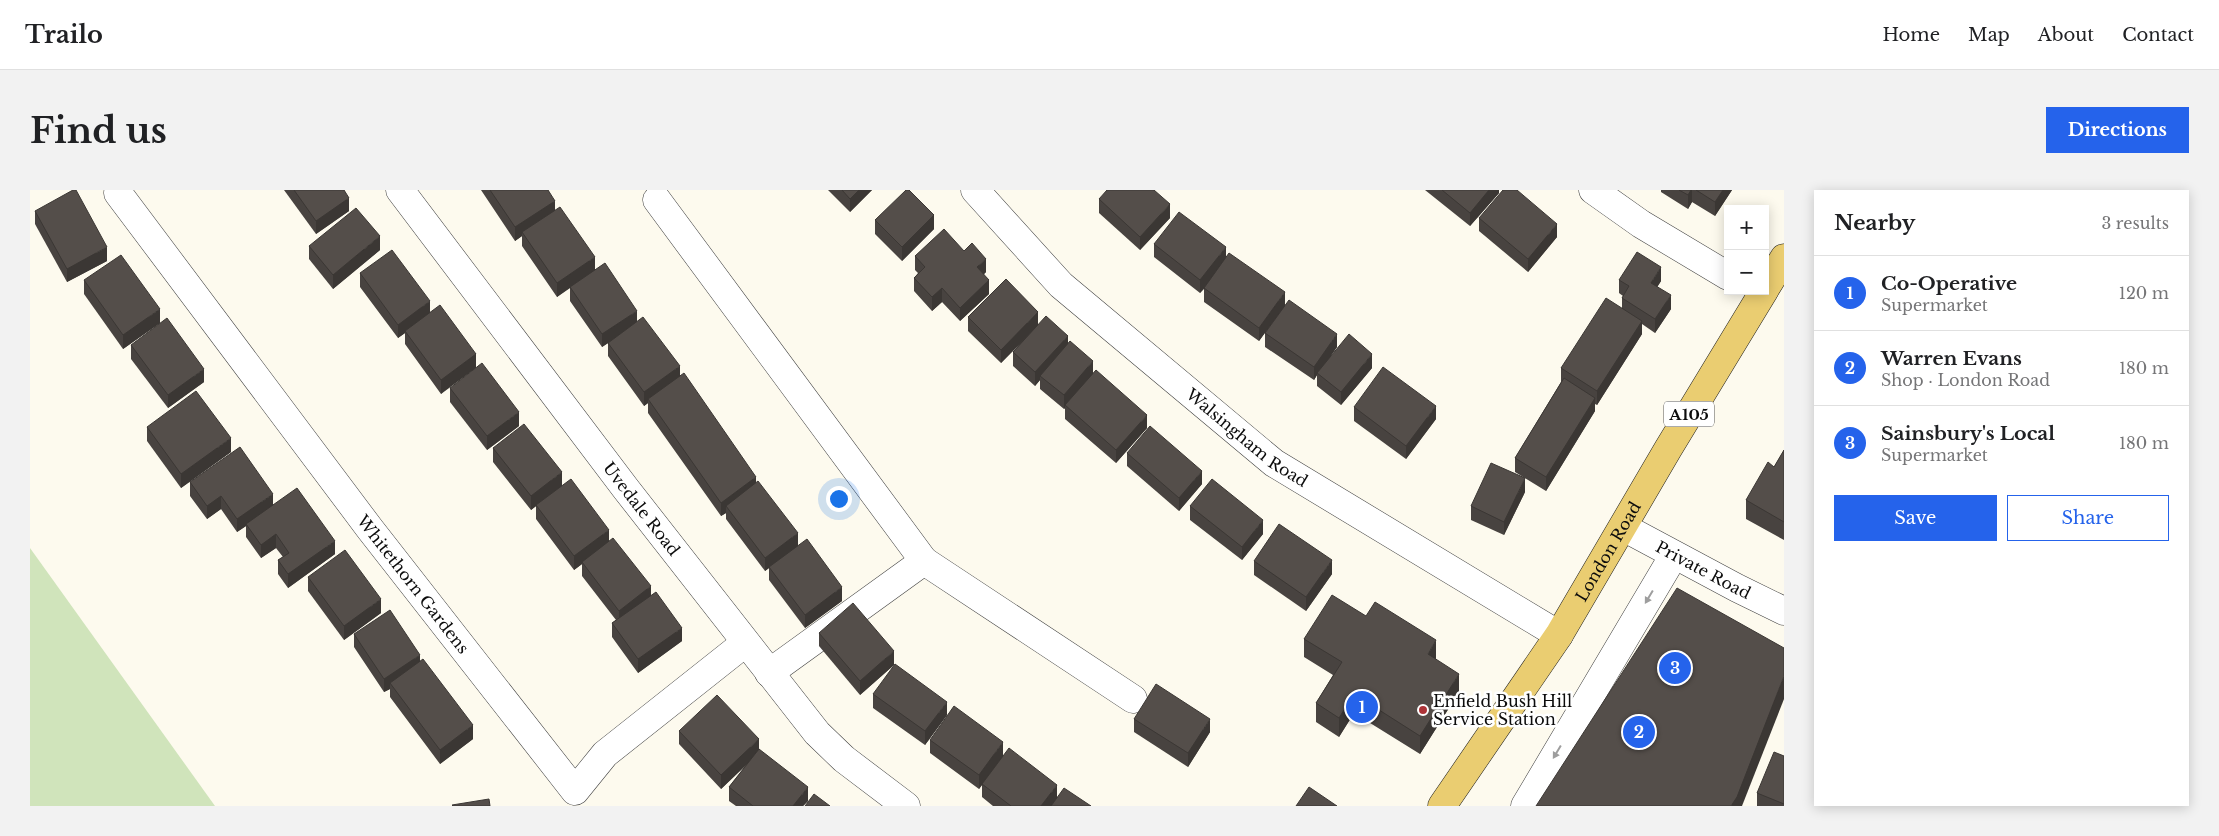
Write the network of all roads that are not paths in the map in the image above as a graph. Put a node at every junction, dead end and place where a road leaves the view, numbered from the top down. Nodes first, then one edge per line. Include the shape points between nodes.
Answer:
1 (400, 190) edge
2 (975, 190) edge
3 (1593, 190) edge
4 (118, 193) dead end
5 (657, 200) dead end
6 (1784, 258) edge
7 (1724, 274) edge
8 (1769, 280) edge
9 (1759, 295) edge
10 (1623, 527) junction
11 (1674, 555) junction
12 (924, 561) junction
13 (1784, 611) edge
14 (1559, 635) junction
15 (745, 642) junction
16 (769, 673) junction
17 (1133, 699) dead end
18 (573, 799) edge
19 (1452, 803) edge
20 (906, 806) edge
21 (1525, 806) edge

1 - 15 street, Uvedale Road
2 - 14 street, Walsingham Road via 1062,285 1274,463
3 - 7 street via 1641,224
4 - 18 street, Whitethorn Gardens
5 - 12 street
6 - 8 main road, London Road / A105
9 - 10 main road, London Road / A105
10 - 11 street, Private Road
10 - 14 main road, London Road / A105
11 - 13 street, Private Road
11 -> 21 street
12 - 16 street
12 - 17 street
14 - 19 main road, London Road / A105
15 - 16 street, Uvedale Road
15 - 18 street, Whitethorn Gardens via 604,754
16 - 20 street, Uvedale Road via 817,733 844,759

